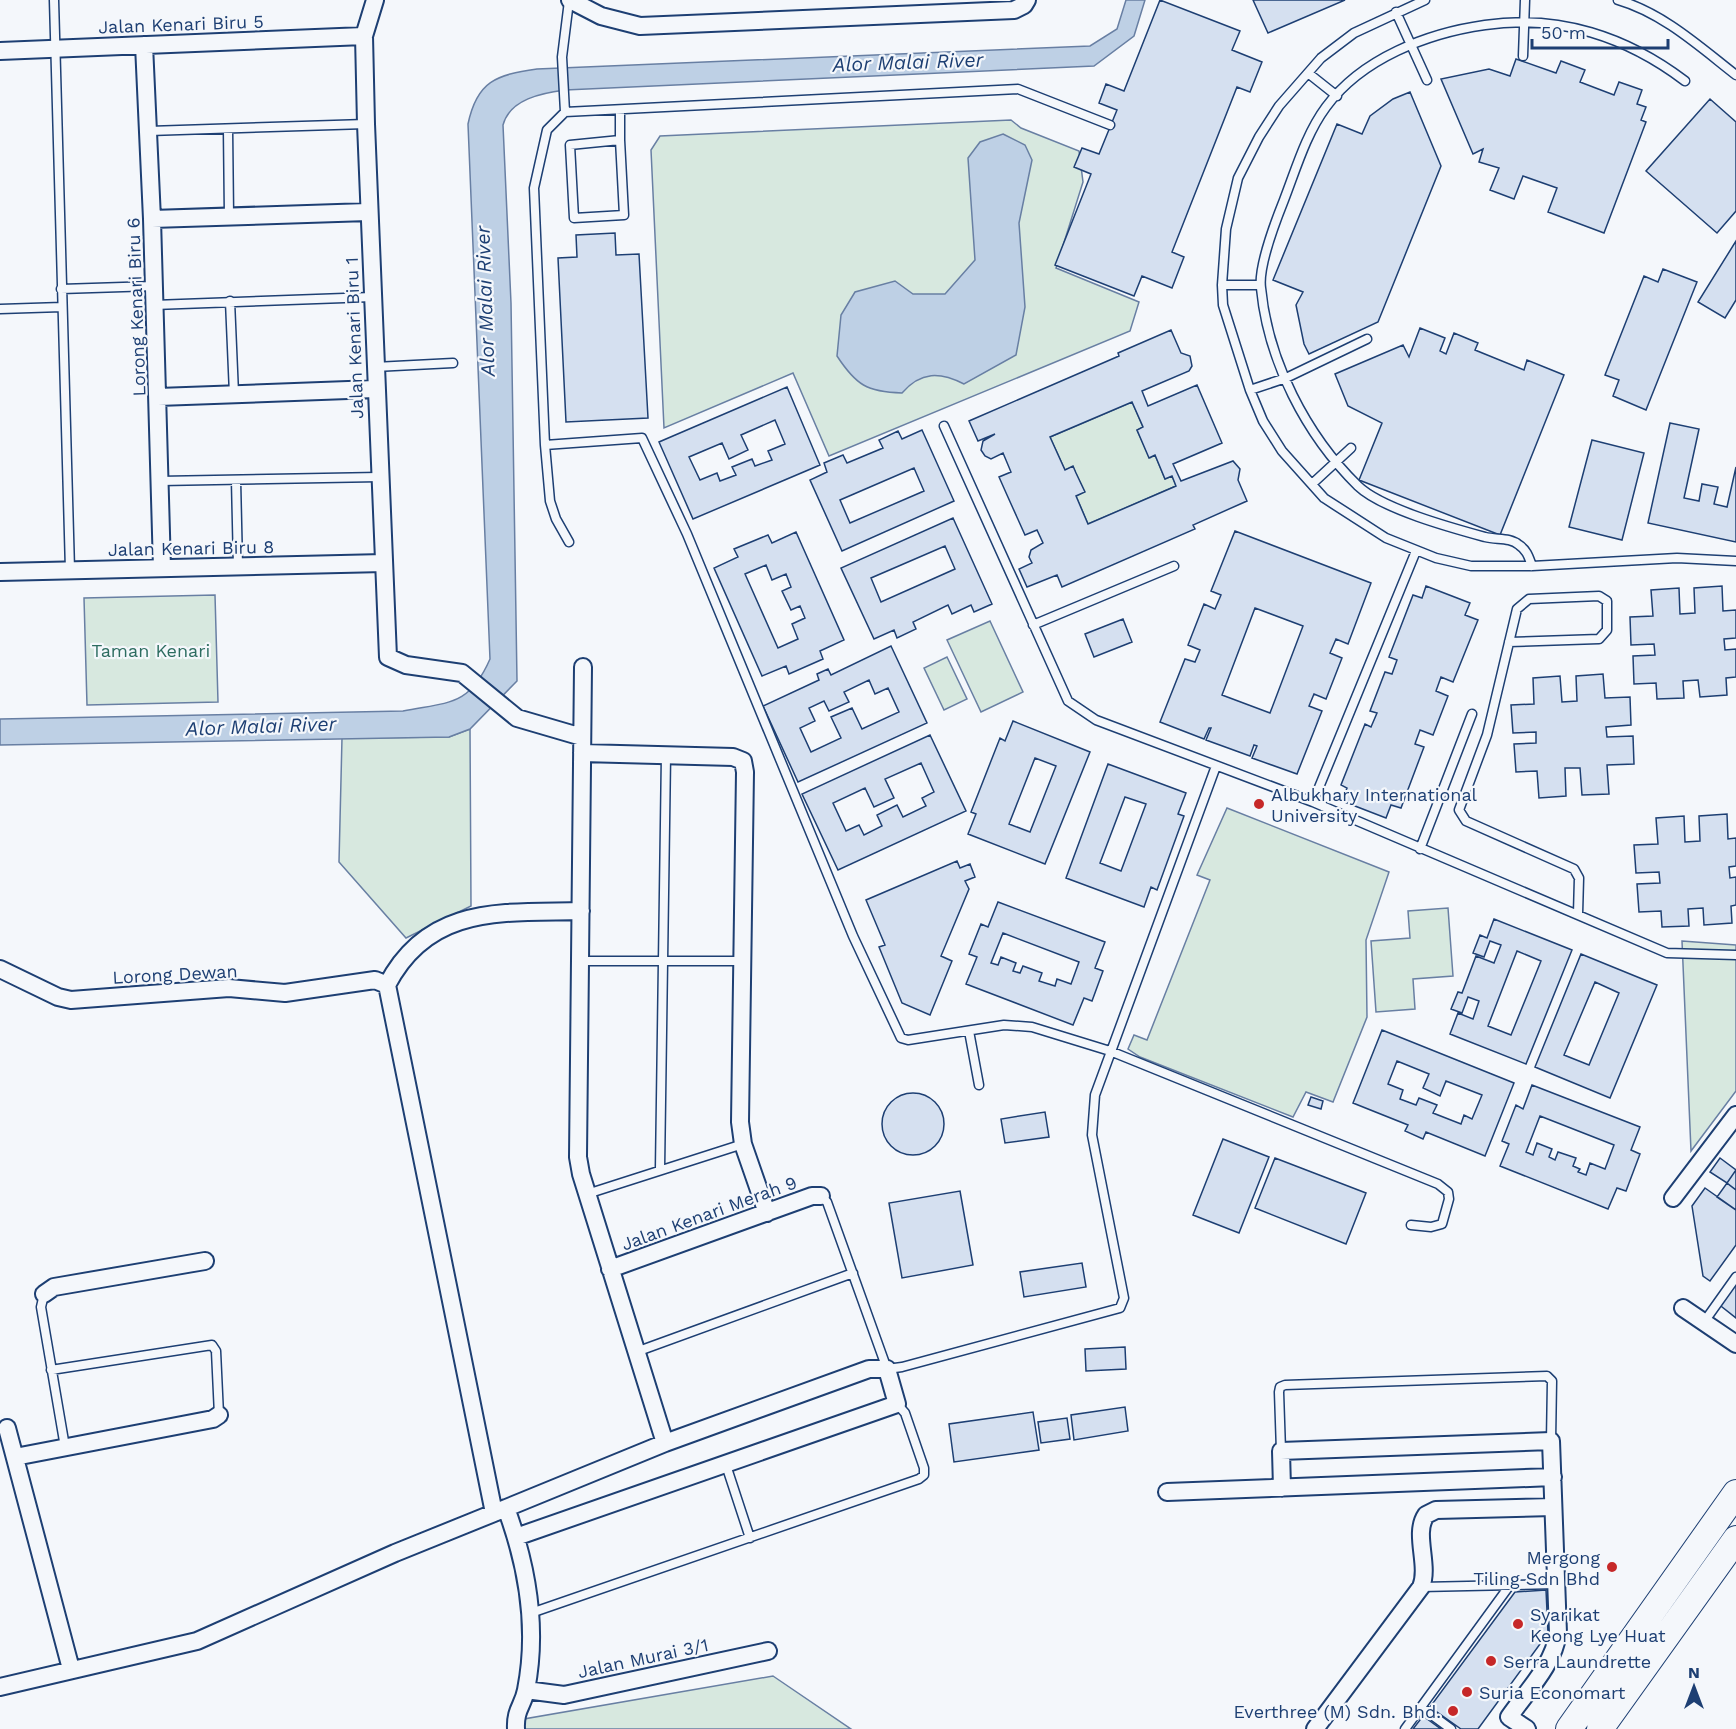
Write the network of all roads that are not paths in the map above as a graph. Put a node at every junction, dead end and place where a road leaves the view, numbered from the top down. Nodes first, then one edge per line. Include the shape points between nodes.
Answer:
1 (54, 0) edge
2 (375, 0) edge
3 (1027, 0) edge
4 (1425, 0) edge
5 (1525, 0) edge
6 (1620, 0) edge
7 (569, 1) edge
8 (1396, 12) junction
9 (1525, 22) junction
10 (364, 36) junction
11 (144, 45) junction
12 (1412, 46) junction
13 (56, 49) junction
14 (0, 51) edge
15 (1523, 56) dead end
16 (1308, 73) junction
17 (1736, 75) edge
18 (1427, 80) dead end
19 (1685, 81) dead end
20 (1337, 96) junction
21 (620, 110) junction
22 (565, 112) junction
23 (366, 124) junction
24 (1110, 125) dead end
25 (228, 129) junction
26 (149, 131) junction
27 (620, 140) junction
28 (368, 212) junction
29 (229, 216) junction
30 (152, 219) junction
31 (1222, 285) junction
32 (1260, 285) junction
33 (154, 286) junction
34 (61, 289) junction
35 (372, 297) junction
36 (230, 302) junction
37 (154, 305) junction
38 (62, 307) junction
39 (0, 309) edge
40 (1367, 339) dead end
41 (453, 363) dead end
42 (374, 367) junction
43 (1286, 378) junction
44 (375, 389) junction
45 (1250, 390) junction
46 (234, 393) junction
47 (158, 397) junction
48 (944, 426) dead end
49 (545, 445) junction
50 (1351, 448) dead end
51 (1336, 460) junction
52 (380, 477) junction
53 (236, 480) junction
54 (160, 481) junction
55 (1312, 484) junction
56 (569, 542) dead end
57 (1416, 551) junction
58 (1736, 561) edge
59 (384, 563) junction
60 (238, 566) junction
61 (1174, 566) dead end
62 (1532, 566) junction
63 (162, 568) junction
64 (70, 570) junction
65 (0, 572) edge
66 (1033, 625) junction
67 (1509, 642) junction
68 (583, 667) dead end
69 (1472, 714) dead end
70 (582, 745) junction
71 (666, 755) junction
72 (1216, 766) junction
73 (1313, 802) junction
74 (1420, 849) junction
75 (581, 911) junction
76 (1578, 914) junction
77 (1736, 955) edge
78 (580, 961) junction
79 (663, 961) junction
80 (742, 961) junction
81 (0, 969) edge
82 (387, 985) junction
83 (969, 1031) junction
84 (1110, 1051) junction
85 (979, 1085) dead end
86 (1736, 1115) edge
87 (743, 1144) junction
88 (660, 1169) junction
89 (587, 1194) junction
90 (821, 1196) joint
91 (1673, 1198) dead end
92 (766, 1213) junction
93 (1411, 1225) dead end
94 (205, 1261) dead end
95 (610, 1269) junction
96 (853, 1273) junction
97 (1736, 1277) edge
98 (44, 1294) joint
99 (1683, 1308) dead end
100 (1704, 1322) junction
101 (1736, 1344) edge
102 (636, 1352) junction
103 (887, 1369) junction
104 (51, 1370) junction
105 (897, 1404) junction
106 (219, 1415) joint
107 (7, 1428) dead end
108 (1551, 1441) junction
109 (665, 1443) junction
110 (65, 1447) junction
111 (1281, 1451) junction
112 (15, 1457) junction
113 (726, 1465) junction
114 (1552, 1477) junction
115 (1282, 1488) junction
116 (1167, 1492) dead end
117 (1736, 1493) edge
118 (1553, 1507) junction
119 (500, 1510) junction
120 (516, 1537) junction
121 (750, 1538) junction
122 (1736, 1539) edge
123 (1556, 1584) junction
124 (1510, 1585) junction
125 (1421, 1587) junction
126 (531, 1613) junction
127 (768, 1651) dead end
128 (71, 1669) junction
129 (0, 1688) edge
130 (526, 1690) junction
131 (1421, 1707) junction
132 (1505, 1723) edge
133 (1607, 1726) edge
134 (1318, 1728) edge
135 (516, 1729) edge
136 (1406, 1729) edge
137 (1451, 1729) edge
138 (1527, 1729) edge
139 (1569, 1729) edge

1 - 13 lane
2 - 10 street, Jalan Kenari Biru 1
3 - 7 street via 1014,10 640,26 601,16
4 - 8 lane
5 - 9 lane
6 - 17 lane via 1688,37
7 - 22 lane via 562,57
8 - 12 lane
8 - 16 lane via 1354,33
9 - 12 lane via 1454,30
9 - 15 lane
9 - 19 lane via 1589,30 1660,62
10 - 11 street, Jalan Kenari Biru 5
10 - 23 street, Jalan Kenari Biru 1
11 - 13 street, Jalan Kenari Biru 5
11 - 26 street, Lorong Kenari Biru 6
12 - 18 lane
12 - 20 lane via 1391,54
13 - 14 street, Jalan Kenari Biru 5
13 - 34 lane
16 - 20 lane
16 - 31 lane via 1258,137 1238,178 1226,229
20 - 32 lane via 1326,106 1306,143 1273,228
21 - 22 lane
21 - 24 lane via 1018,89
21 - 27 lane
22 - 49 lane via 547,130 534,188
23 - 25 lane
23 - 28 street, Jalan Kenari Biru 1
25 - 26 lane
25 - 29 lane
26 - 30 street, Lorong Kenari Biru 6
27 - 27 lane via 570,145 574,218 624,215
28 - 29 street
28 - 35 street, Jalan Kenari Biru 1
29 - 30 street
30 - 33 street, Lorong Kenari Biru 6
31 - 32 lane
31 - 45 lane via 1228,326
32 - 43 lane via 1276,357
33 - 34 lane
33 - 37 street, Lorong Kenari Biru 6
34 - 38 lane
35 - 36 lane
35 - 42 street, Jalan Kenari Biru 1
36 - 37 lane
36 - 46 lane
37 - 47 street, Lorong Kenari Biru 6
38 - 39 lane
38 - 64 lane
40 - 43 lane
41 - 42 lane
42 - 44 street, Jalan Kenari Biru 1
43 - 45 lane
43 - 51 lane via 1301,414
44 - 46 street
44 - 52 street, Jalan Kenari Biru 1
45 - 55 lane via 1282,451
46 - 47 street
47 - 54 street, Lorong Kenari Biru 6
48 - 66 lane
49 - 56 lane via 552,510
49 - 83 lane via 642,438 687,534 853,936 898,1034 908,1040
50 - 51 lane
51 - 55 lane
51 - 62 lane via 1366,493 1422,517 1488,537 1512,540 1528,555
52 - 53 lane
52 - 59 street, Jalan Kenari Biru 1
53 - 54 lane
53 - 60 lane
54 - 63 street, Lorong Kenari Biru 6
55 - 57 lane via 1324,498
57 - 62 lane via 1471,566
57 - 73 lane
58 - 62 lane via 1677,558
59 - 60 street, Jalan Kenari Biru 8
59 - 70 street, Jalan Kenari Biru 1 via 387,653 392,660 462,673 517,718
60 - 63 street, Jalan Kenari Biru 8
61 - 66 lane
63 - 64 street, Jalan Kenari Biru 8
64 - 65 street, Jalan Kenari Biru 8
66 - 72 lane via 1068,701 1078,711
67 - 67 lane via 1517,609 1524,601 1599,596 1606,601 1607,630 1599,639
67 - 76 lane via 1487,735 1459,814 1574,869 1579,878
68 - 70 street
69 - 74 lane
70 - 71 street
70 - 75 street
71 - 79 lane
71 - 80 street via 733,757 743,761
72 - 73 lane
72 - 84 lane
73 - 74 lane
74 - 76 lane
75 - 78 street
75 - 82 street via 481,914 462,920 418,943
76 - 77 lane via 1667,952
78 - 79 lane
78 - 89 street via 578,1157
79 - 80 lane
79 - 88 lane
80 - 87 street
81 - 82 street, Lorong Dewan via 58,997 71,999 229,988 285,993 375,980
82 - 119 street
83 - 84 lane via 1018,1024
83 - 85 lane
84 - 93 lane via 1448,1191 1442,1224
84 - 103 lane via 1095,1095 1092,1135 1123,1304 1115,1310
86 - 91 street
87 - 88 lane
87 - 92 street
88 - 89 lane
89 - 95 street
90 - 92 street, Jalan Kenari Merah 9
90 - 96 lane via 828,1202
92 - 95 street, Jalan Kenari Merah 9
94 - 98 street via 54,1287
95 - 102 street
96 - 102 lane
96 - 103 lane
97 - 100 lane
98 - 104 lane via 41,1307
99 - 100 street
100 - 101 street
102 - 109 street
103 - 105 street
103 - 109 street via 869,1369
104 - 106 lane via 212,1345 216,1351
104 - 110 lane
105 - 113 street
105 - 121 lane via 905,1413 924,1468 922,1477
106 - 110 street
107 - 112 street
108 - 111 street
108 - 111 lane via 1552,1381 1547,1376 1285,1385 1279,1392
108 - 114 street
109 - 119 street
110 - 112 street
111 - 115 street
112 - 128 street
113 - 120 street
113 - 121 lane
114 - 115 street
114 - 118 street
115 - 116 street
117 - 139 main road
118 - 123 street
118 - 125 street via 1431,1511 1422,1525
119 - 120 street
119 - 128 street via 197,1641
120 - 126 street
121 - 126 lane
122 - 133 main road
123 - 124 lane
123 - 132 street via 1557,1646
124 - 125 lane
124 - 131 lane
125 - 134 street
126 - 130 street
127 - 130 street, Jalan Murai 3/1 via 564,1695
128 - 129 street
130 - 135 street via 516,1711
131 - 136 lane
131 - 137 lane
132 - 138 street

